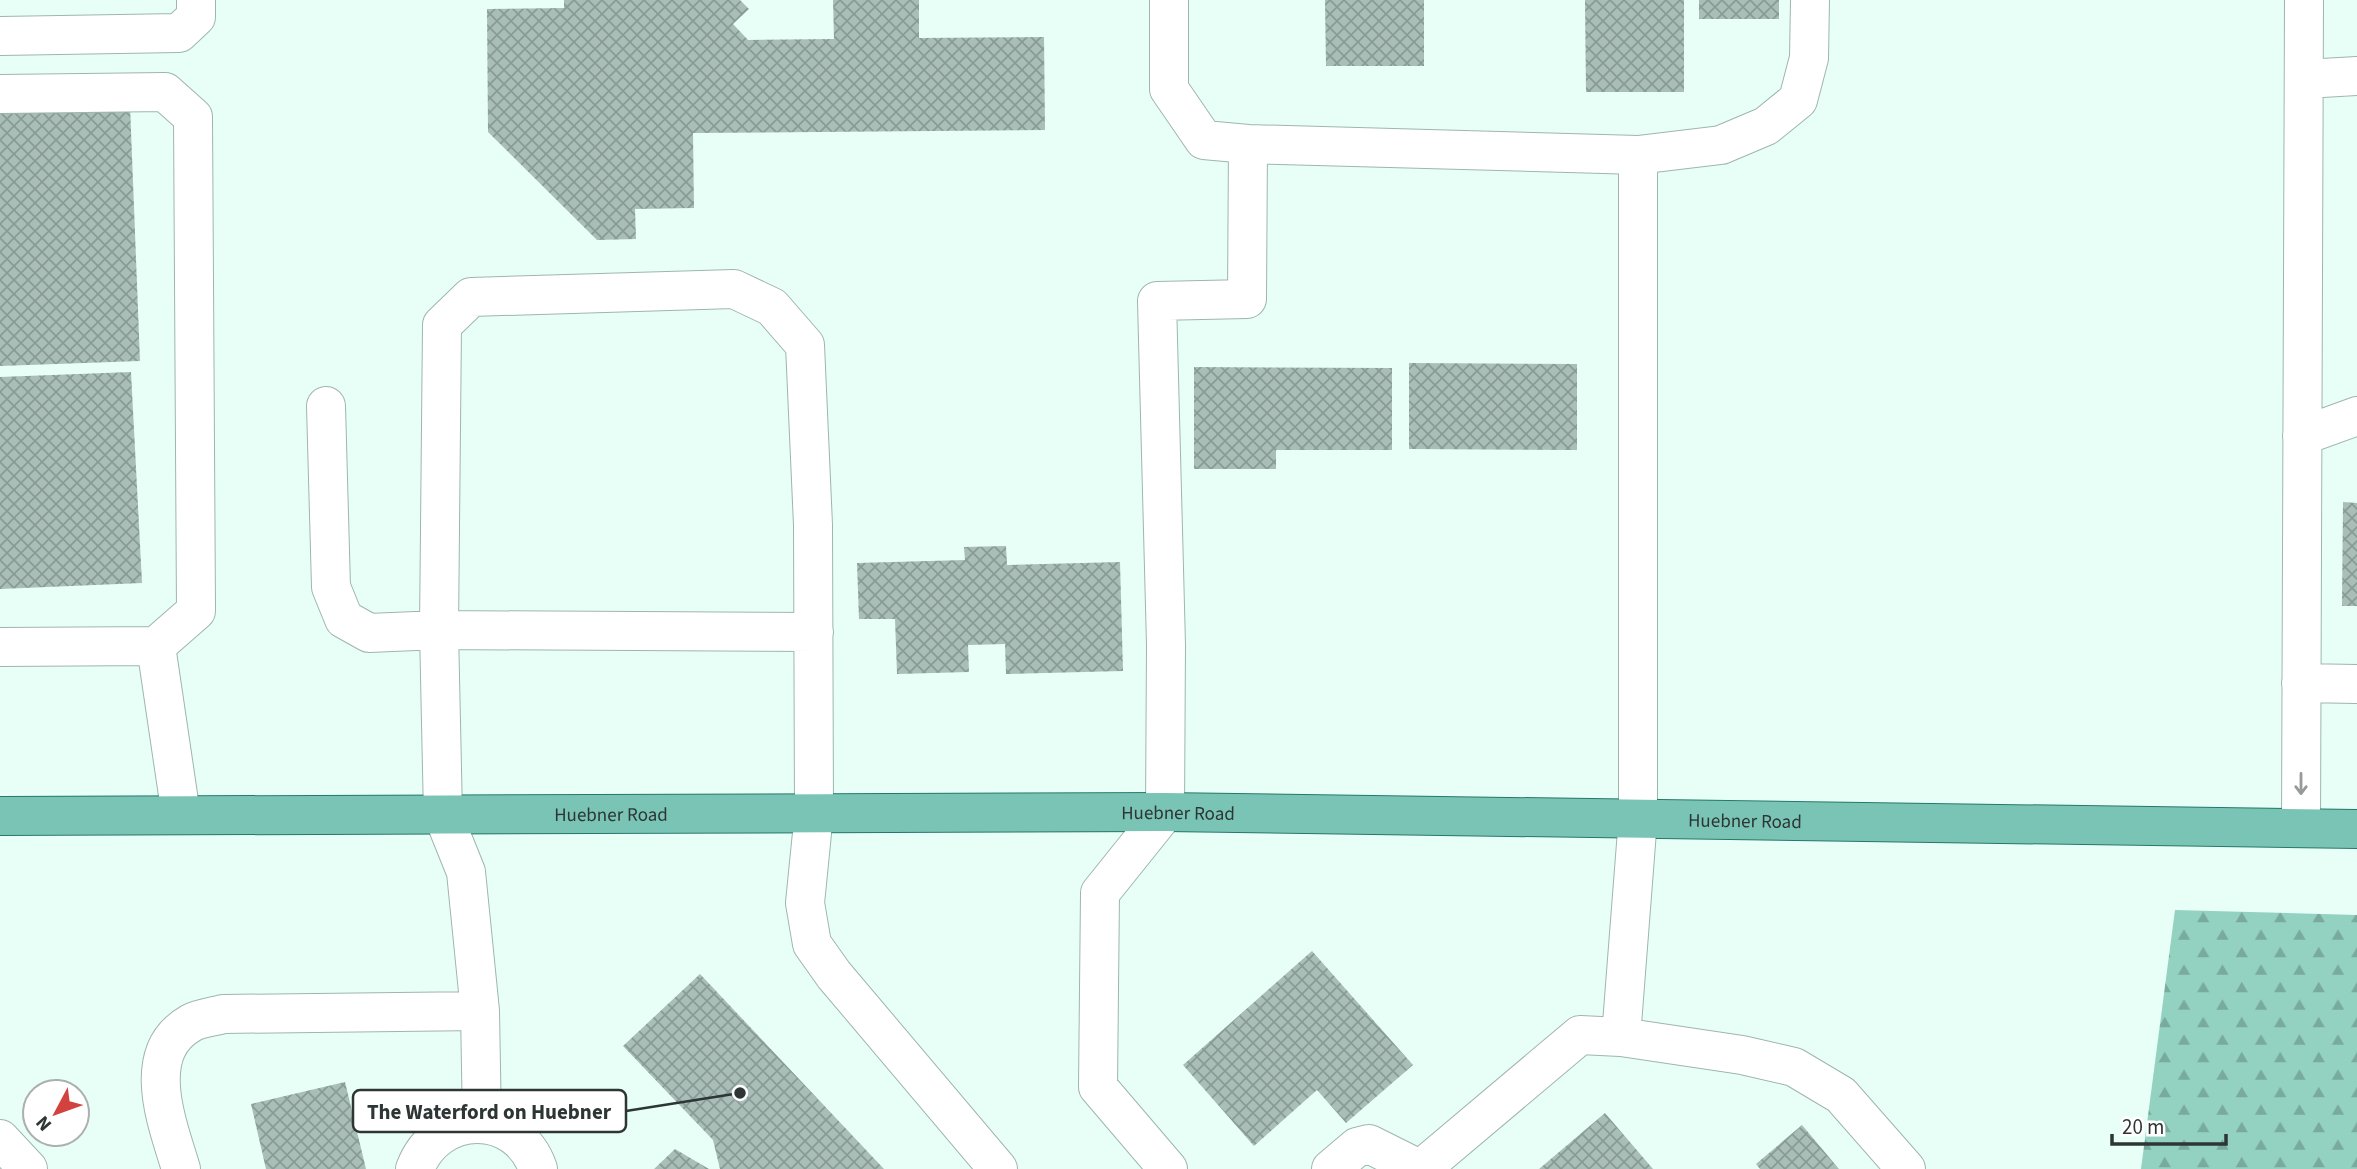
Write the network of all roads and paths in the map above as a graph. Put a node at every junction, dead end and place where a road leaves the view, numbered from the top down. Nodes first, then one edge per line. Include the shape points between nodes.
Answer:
1 (196, 0) edge
2 (1169, 0) edge
3 (1810, 0) edge
4 (2304, 0) edge
5 (0, 36) edge
6 (2357, 76) edge
7 (2305, 79) junction
8 (0, 94) edge
9 (1248, 144) junction
10 (1638, 155) junction
11 (326, 406) dead end
12 (2357, 416) edge
13 (2302, 436) junction
14 (439, 630) junction
15 (814, 632) junction
16 (156, 646) junction
17 (0, 647) edge
18 (2301, 683) junction
19 (2357, 684) edge
20 (1165, 812) junction
21 (814, 813) junction
22 (181, 815) junction
23 (443, 815) junction
24 (0, 816) edge
25 (1638, 818) junction
26 (2301, 828) junction
27 (2357, 829) edge
28 (480, 1011) junction
29 (1621, 1037) junction
30 (482, 1124) junction
31 (0, 1139) edge
32 (28, 1169) edge
33 (181, 1169) edge
34 (415, 1169) edge
35 (538, 1169) edge
36 (998, 1169) edge
37 (1168, 1169) edge
38 (1331, 1169) edge
39 (1420, 1169) edge
40 (1906, 1169) edge

1 - 5 lane via 196,17 179,33
2 - 9 lane via 1169,89 1204,140
3 - 10 lane via 1809,58 1798,100 1766,126 1721,145
4 - 7 lane
6 - 7 lane
7 - 13 lane
8 - 16 lane via 165,92 193,117 196,611
9 - 10 lane
9 - 20 lane via 1247,299 1157,301 1166,645
10 - 25 lane
11 - 14 lane via 331,587 344,619 369,633
12 - 13 lane
13 - 18 lane
14 - 15 lane
14 - 15 lane via 442,325 471,297 734,289 772,307 805,345
14 - 23 lane
15 - 21 lane
16 - 17 lane
16 - 22 lane
18 - 19 lane
18 -> 26 lane
20 - 21 main road, Huebner Road
20 - 25 main road, Huebner Road
20 - 37 lane via 1100,894 1098,1087
21 - 23 main road, Huebner Road
21 - 36 lane via 805,903 812,944
22 - 23 main road, Huebner Road
22 - 24 main road, Huebner Road
23 - 28 lane via 466,872
25 - 26 main road, Huebner Road
25 - 29 lane
26 - 27 main road, Huebner Road
28 - 30 lane
28 - 33 lane via 223,1014 191,1023 169,1043 159,1079
29 - 39 lane via 1580,1035
29 - 40 lane via 1794,1067 1841,1095
30 - 34 lane via 460,1125 441,1134 426,1148
30 - 35 lane via 503,1129 520,1141
31 - 32 lane
38 - 39 lane via 1357,1147 1369,1144

